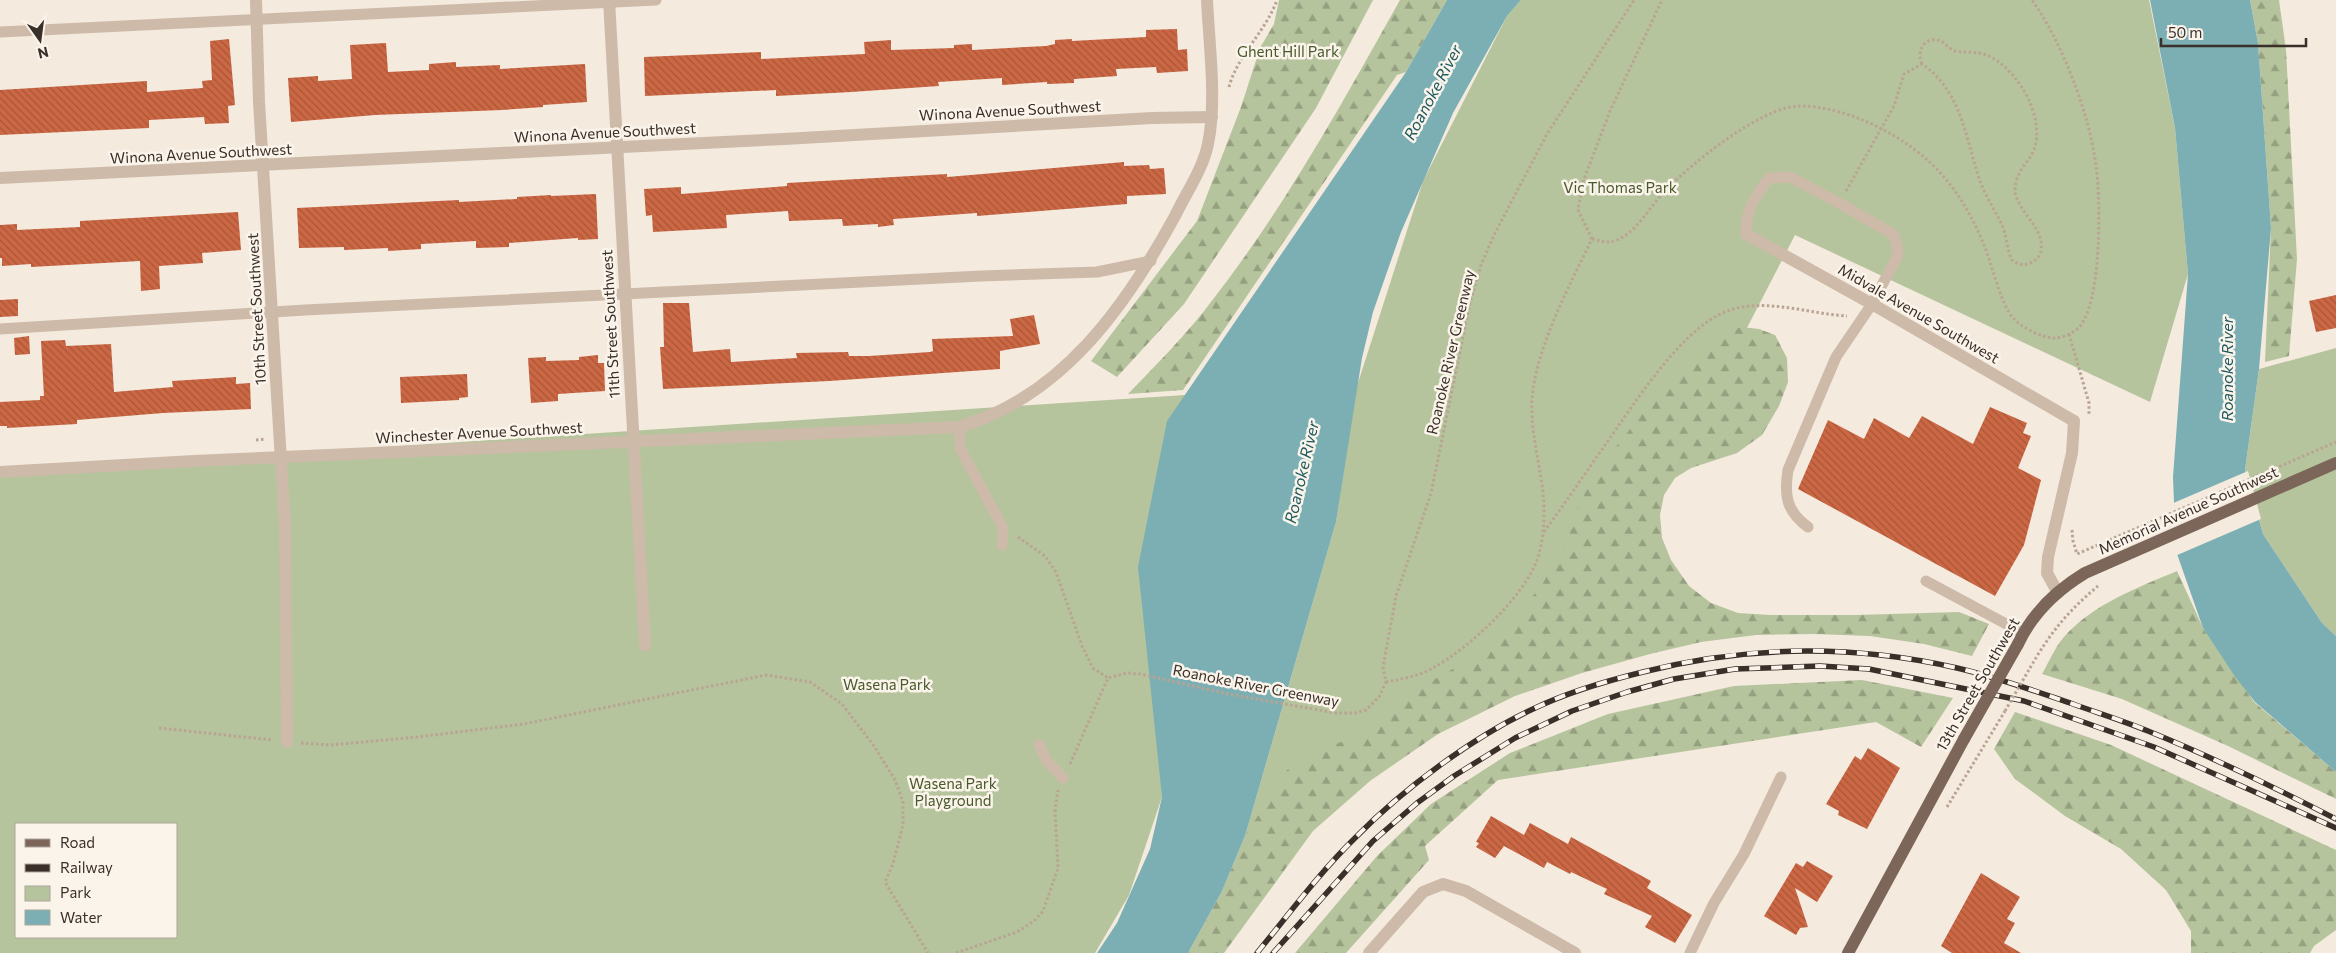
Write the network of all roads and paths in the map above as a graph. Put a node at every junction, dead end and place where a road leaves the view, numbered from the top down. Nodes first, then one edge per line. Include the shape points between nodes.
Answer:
1 (256, 0) edge
2 (656, 0) edge
3 (1207, 0) edge
4 (1277, 0) edge
5 (1634, 0) edge
6 (1662, 0) edge
7 (2032, 0) edge
8 (609, 1) edge
9 (257, 19) junction
10 (0, 32) edge
11 (1922, 64) junction
12 (1228, 91) dead end
13 (1212, 118) junction
14 (617, 148) junction
15 (264, 166) junction
16 (0, 178) edge
17 (1839, 203) junction
18 (1746, 234) joint
19 (1150, 261) junction
20 (624, 295) junction
21 (1872, 304) junction
22 (272, 313) junction
23 (1848, 316) dead end
24 (0, 328) edge
25 (2069, 334) dead end
26 (959, 428) junction
27 (633, 441) junction
28 (2336, 442) edge
29 (281, 458) junction
30 (2336, 463) edge
31 (0, 472) edge
32 (1808, 527) dead end
33 (1003, 528) junction
34 (1543, 533) junction
35 (2105, 542) dead end
36 (1002, 545) dead end
37 (1926, 581) dead end
38 (2106, 582) dead end
39 (2058, 593) junction
40 (2020, 638) junction
41 (645, 645) dead end
42 (1108, 678) junction
43 (1386, 682) junction
44 (2005, 711) dead end
45 (158, 728) dead end
46 (287, 742) junction
47 (1039, 744) dead end
48 (1781, 777) dead end
49 (1063, 778) junction
50 (928, 953) edge
51 (956, 953) edge
52 (1368, 953) edge
53 (1575, 953) edge
54 (1690, 953) edge
55 (1848, 953) edge

1 - 9 street, 10th Street Southwest
2 - 8 lane
3 - 13 street, Winchester Avenue Southwest
4 - 12 path via 1235,72
5 - 43 path, Roanoke River Greenway via 1547,134 1494,232 1481,265 1468,312 1431,493 1396,596 1383,668
6 - 34 path via 1610,112 1582,182 1578,210 1592,239 1551,330 1533,389
7 - 25 path via 2070,74 2086,117 2095,158 2098,211 2094,292 2082,323
8 - 9 lane
8 - 14 street, 11th Street Southwest
9 - 10 lane
9 - 15 street, 10th Street Southwest
11 - 11 path via 1941,80 1953,98 1978,175 2001,223 2012,260 2023,266 2030,264 2040,255 2042,248 2038,230 2015,191 2018,176 2036,141 2036,121 2024,90 2008,70 1989,56 1953,50 1936,40 1922,46
11 - 17 path via 1904,74 1896,101
13 - 14 street, Winona Avenue Southwest via 1142,119
13 - 19 street, Winchester Avenue Southwest via 1208,145 1200,167
14 - 15 street, Winona Avenue Southwest
14 - 20 street, 11th Street Southwest
15 - 16 street, Winona Avenue Southwest
15 - 22 street, 10th Street Southwest
17 - 18 lane via 1790,177 1769,178 1746,217
17 - 21 lane via 1893,234 1897,244 1898,255
18 - 21 street, Midvale Avenue Southwest
19 - 20 lane via 1074,274
19 - 26 street, Winchester Avenue Southwest via 1107,323 1076,355 1031,394 1006,410
20 - 22 lane
20 - 27 street, 11th Street Southwest
21 - 32 lane via 1836,357 1788,470 1786,484 1790,510
21 - 39 street, Midvale Avenue Southwest via 2074,421 2072,453 2048,558 2047,573
22 - 24 lane
22 - 29 street, 10th Street Southwest
23 - 34 path via 1764,306 1730,310 1716,316 1677,350 1647,384
26 - 27 street, Winchester Avenue Southwest
26 - 33 lane via 960,448
27 - 29 street, Winchester Avenue Southwest
27 - 41 street, 11th Street Southwest
28 - 35 path
29 - 31 street, Winchester Avenue Southwest
29 - 46 street, 10th Street Southwest via 285,526
30 - 39 main road, Memorial Avenue Southwest via 2112,560 2085,573
33 - 36 lane
33 - 42 path via 1045,556 1056,572 1093,668
34 - 43 path via 1537,560 1527,580 1496,618 1433,668 1409,678
37 - 40 lane
38 - 44 path, bridge via 2081,600 2054,628
39 - 40 main road, 13th Street Southwest via 2035,615
40 - 55 main road, 13th Street Southwest, bridge
42 - 43 path, Roanoke River Greenway via 1127,673 1140,674 1336,713 1366,710 1379,697
42 - 49 path
45 - 46 path
46 - 50 path via 331,745 524,724 766,675 810,682 842,704 895,780 903,802 903,825 885,882
47 - 49 lane via 1046,760
48 - 54 lane
49 - 51 path via 1055,810 1058,868 1043,912 1017,932
52 - 53 street via 1423,892 1443,884 1466,891

